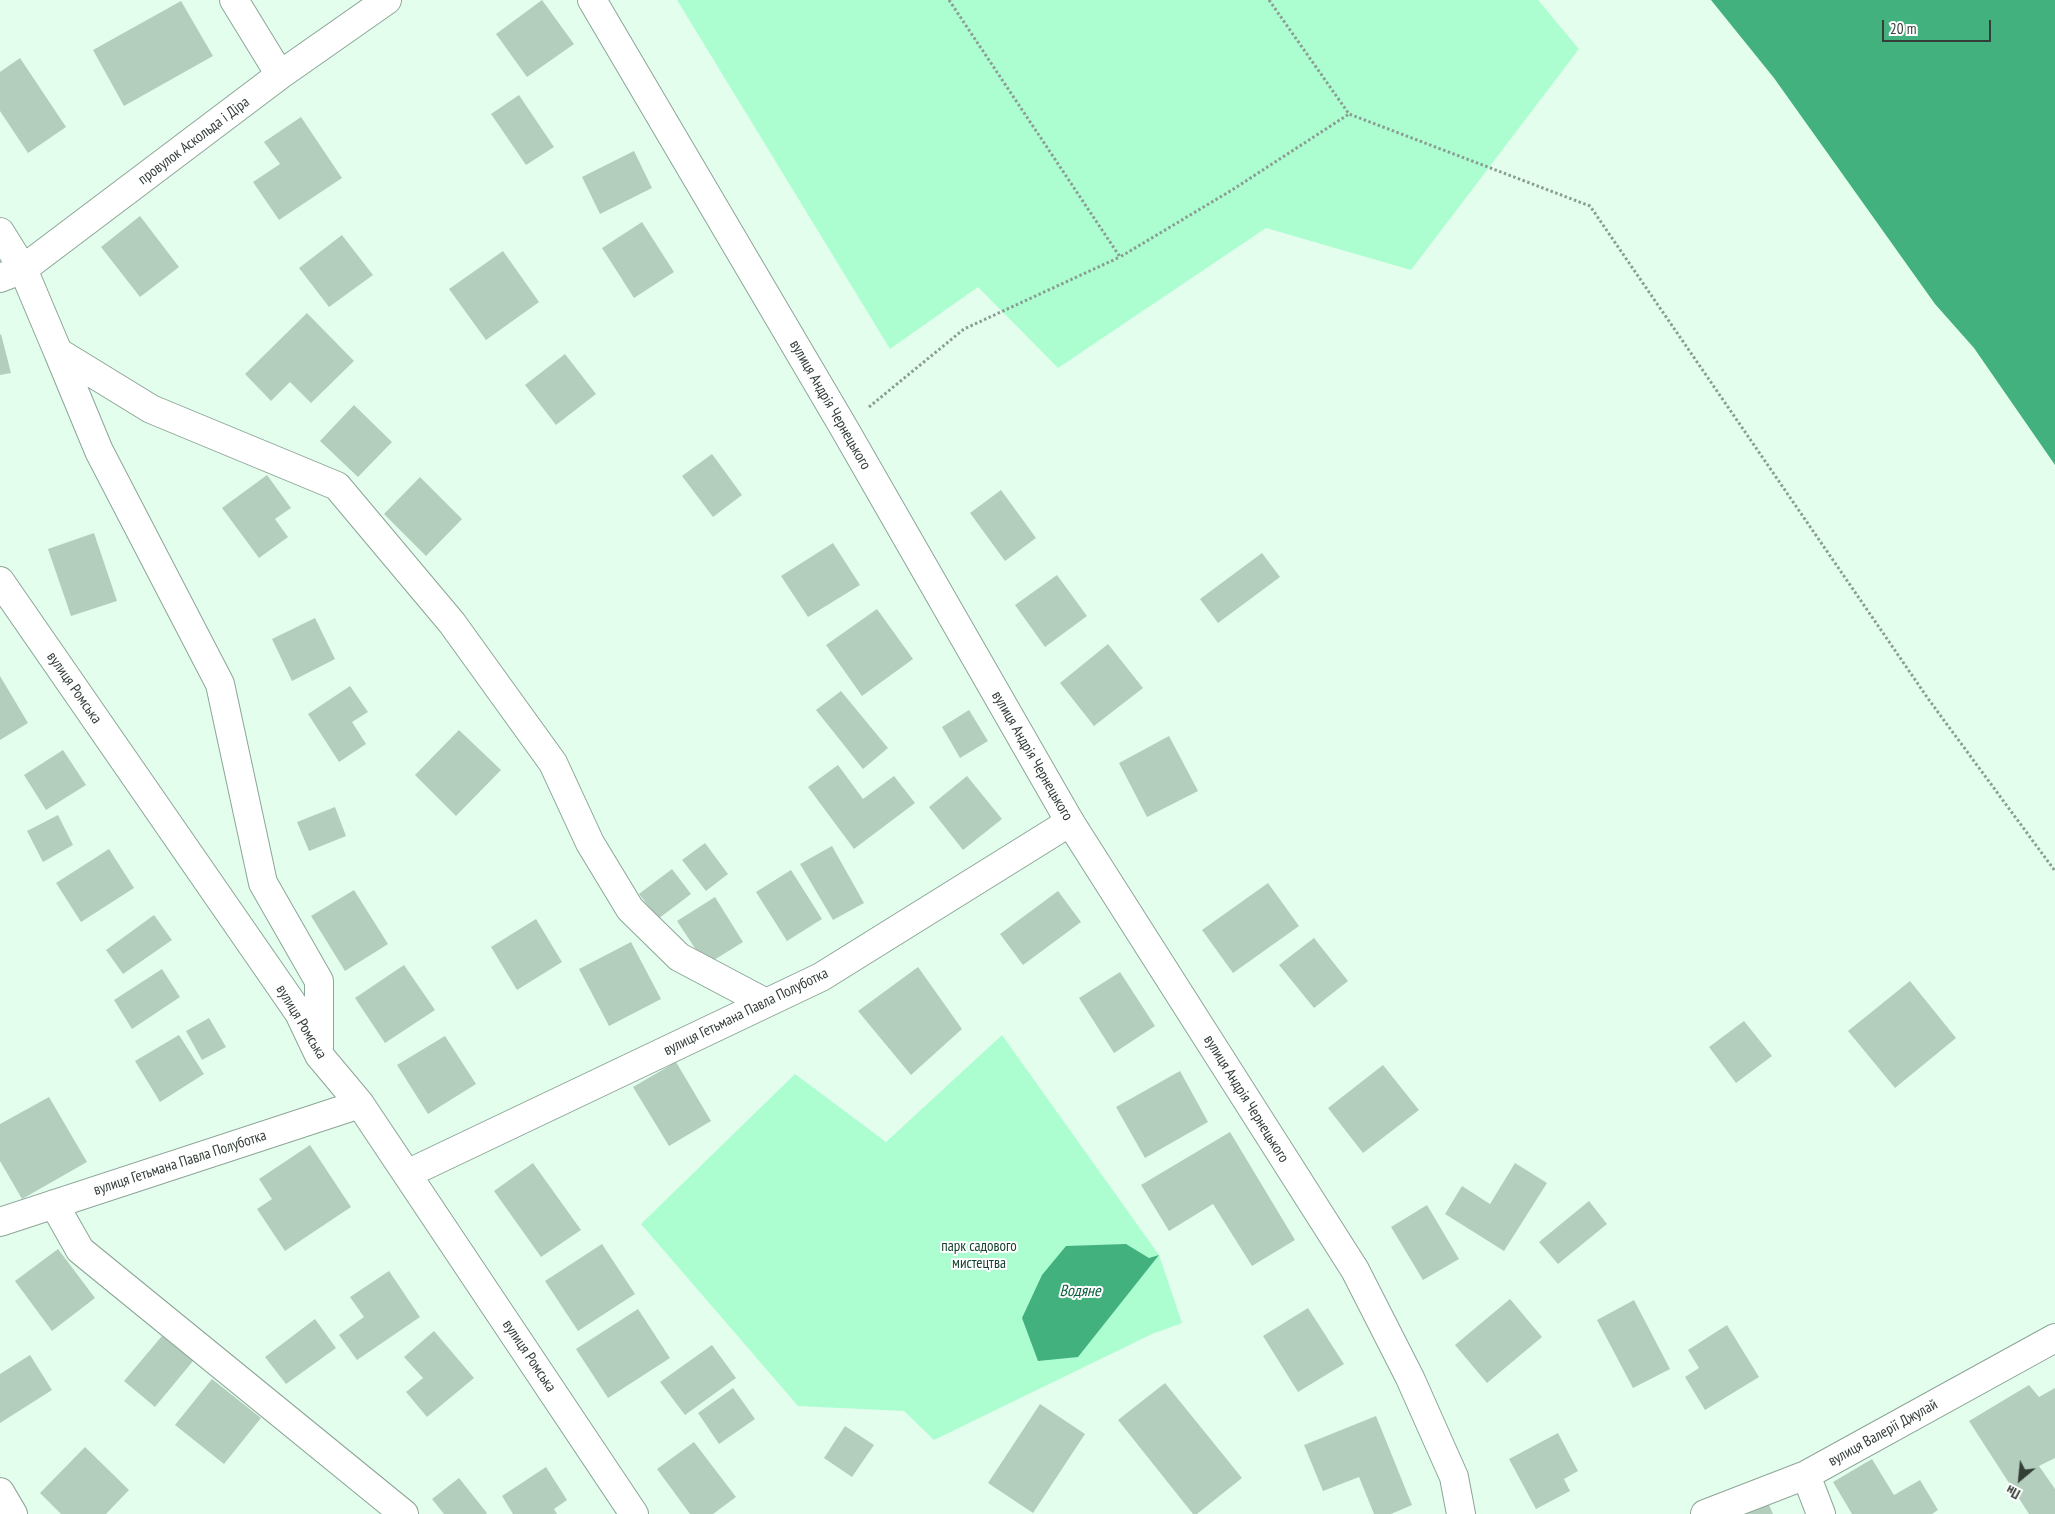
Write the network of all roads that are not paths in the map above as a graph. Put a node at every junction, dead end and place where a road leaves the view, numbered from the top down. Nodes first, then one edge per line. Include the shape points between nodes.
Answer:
1 (234, 0) edge
2 (387, 0) edge
3 (592, 0) edge
4 (280, 75) junction
5 (0, 232) edge
6 (12, 274) edge
7 (58, 352) junction
8 (0, 581) edge
9 (1070, 822) junction
10 (766, 1003) junction
11 (318, 1055) junction
12 (360, 1104) junction
13 (407, 1174) junction
14 (54, 1204) junction
15 (0, 1222) edge
16 (2055, 1338) edge
17 (1806, 1475) junction
18 (0, 1492) edge
19 (13, 1514) edge
20 (404, 1514) edge
21 (634, 1514) edge
22 (1461, 1514) edge
23 (1705, 1514) edge
24 (1821, 1514) edge

1 - 4 street
2 - 4 street, провулок Аскольда і Діра
3 - 9 street, вулиця Андрія Чернецького via 844,428
4 - 6 street, провулок Аскольда і Діра
5 - 6 street
6 - 7 street
7 - 10 street via 151,409 337,486 452,623 553,763 590,843 630,909 679,957
7 - 11 street via 99,451 220,684 263,883 319,981
8 - 11 street, вулиця Ромська via 299,1013
9 - 10 street, вулиця Гетьмана Павла Полуботка via 821,977
9 - 22 street, вулиця Андрія Чернецького via 1355,1270 1410,1378 1450,1468
10 - 13 street, вулиця Гетьмана Павла Полуботка
11 - 12 street, вулиця Ромська
12 - 13 street, вулиця Ромська
12 - 14 street, вулиця Гетьмана Павла Полуботка
13 - 21 street, вулиця Ромська
14 - 15 street, вулиця Гетьмана Павла Полуботка
14 - 20 street via 80,1250
16 - 17 street, вулиця Валерії Джулай
17 - 23 street, вулиця Валерії Джулай
17 - 24 street
18 - 19 street

